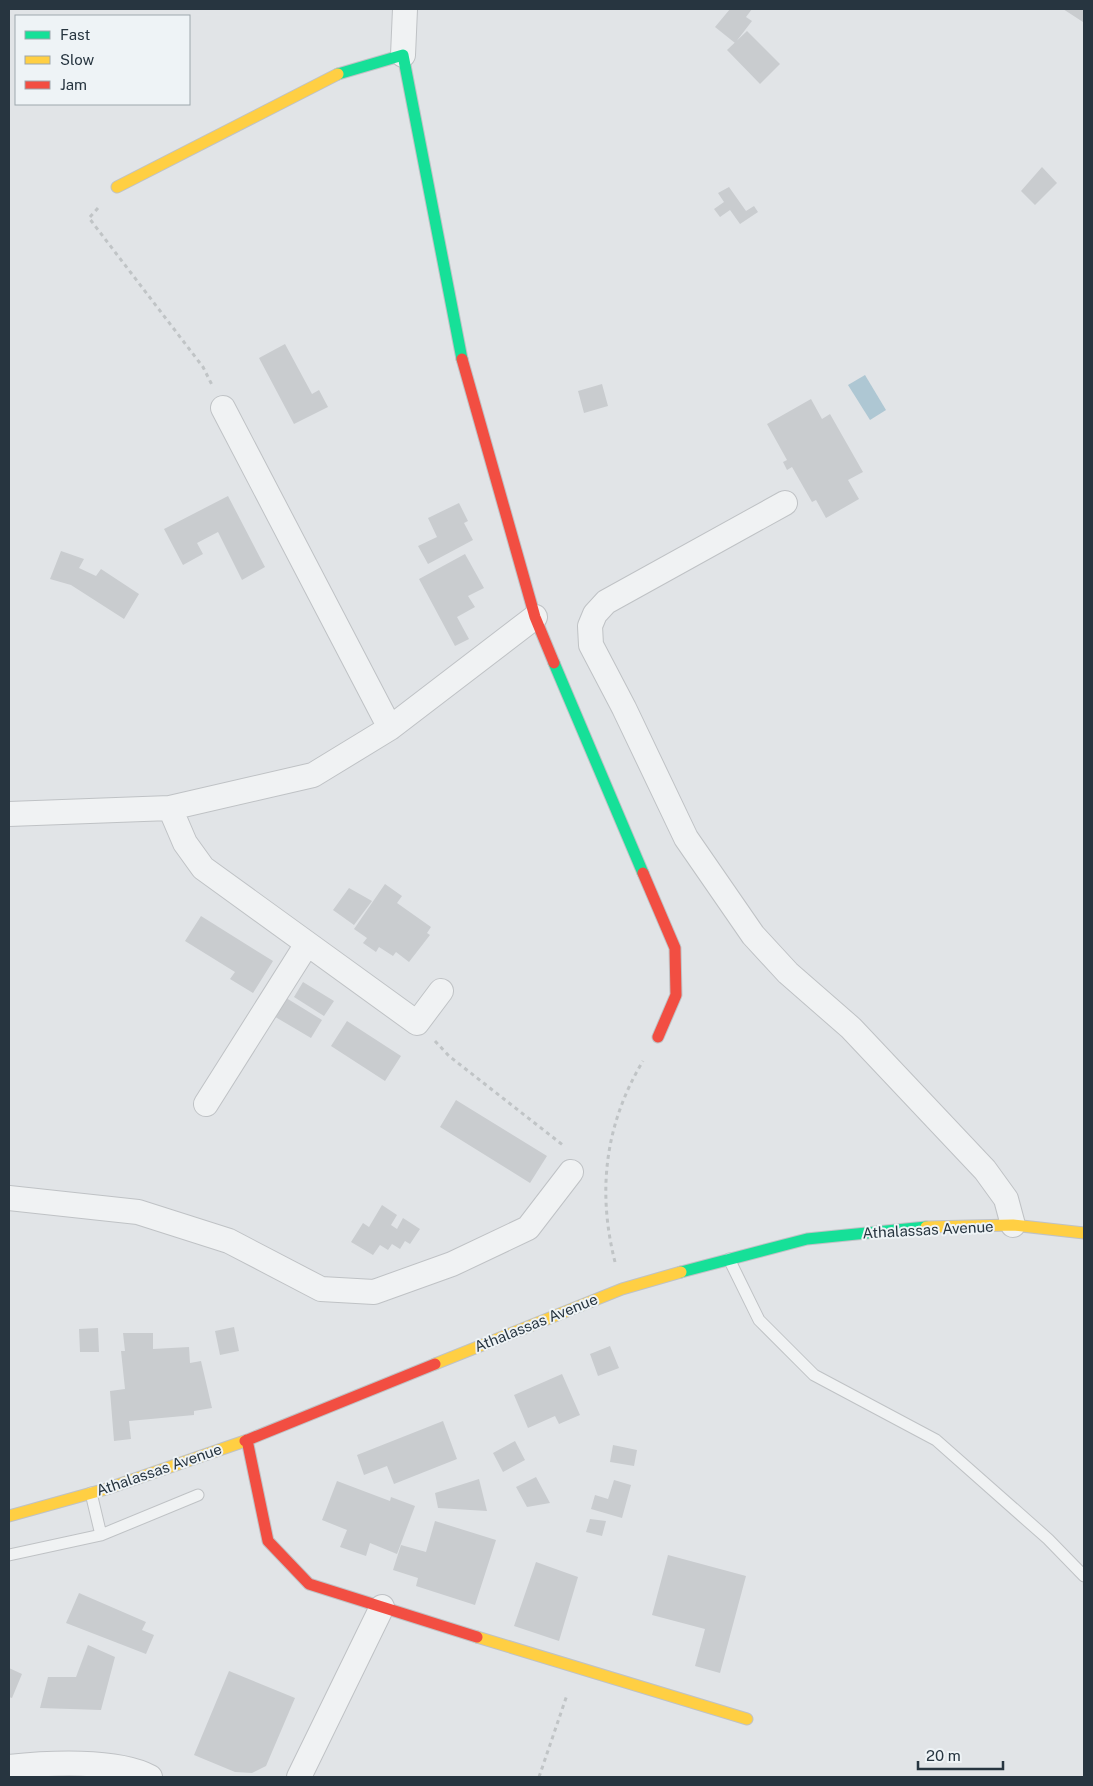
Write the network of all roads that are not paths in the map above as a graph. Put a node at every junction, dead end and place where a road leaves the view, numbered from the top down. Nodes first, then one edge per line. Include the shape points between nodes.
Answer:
1 (405, 9) edge
2 (403, 55) junction
3 (117, 187) road end
4 (223, 408) road end
5 (785, 503) dead end
6 (536, 617) junction
7 (390, 728) junction
8 (170, 808) junction
9 (9, 814) edge
10 (307, 944) junction
11 (441, 991) dead end
12 (658, 1037) road end
13 (206, 1104) dead end
14 (571, 1172) road end
15 (9, 1198) edge
16 (1013, 1225) junction
17 (1084, 1233) edge
18 (728, 1258) junction
19 (247, 1440) junction
20 (91, 1493) junction
21 (198, 1495) dead end
22 (9, 1516) edge
23 (101, 1535) junction
24 (9, 1556) edge
25 (1084, 1576) edge
26 (382, 1607) junction
27 (747, 1719) dead end
28 (9, 1767) edge
29 (89, 1770) edge
30 (150, 1777) edge
31 (300, 1777) edge

1 - 2 street
2 - 3 street via 336,75
2 - 6 street via 460,352
4 - 7 street
5 - 16 street via 606,602 590,626 591,645 686,838 753,935 788,973 851,1028 984,1170 1006,1200
6 - 7 street
6 - 12 street via 675,948 676,994
7 - 8 street via 313,776
8 - 9 street
8 - 10 street via 185,843 203,868
10 - 11 street via 417,1023
10 - 13 street
14 - 15 street via 528,1228 452,1264 374,1292 320,1289 229,1241 138,1212
16 - 17 street, Athalassas Avenue
16 - 18 street, Athalassas Avenue via 902,1228 806,1239
18 - 19 street, Athalassas Avenue via 622,1289
18 - 25 lane via 759,1320 814,1375 936,1440 1048,1539
19 - 20 street, Athalassas Avenue
19 - 26 street via 268,1541 309,1584
20 - 22 street, Athalassas Avenue
20 - 23 lane
21 - 23 lane
23 - 24 lane
26 - 27 street
26 - 31 street
28 - 29 street
29 - 30 street via 142,1773

